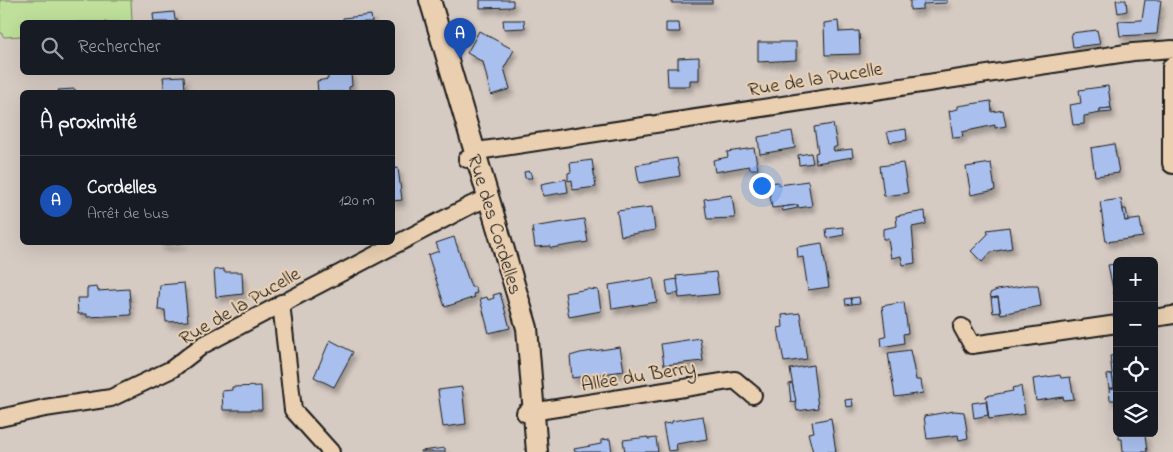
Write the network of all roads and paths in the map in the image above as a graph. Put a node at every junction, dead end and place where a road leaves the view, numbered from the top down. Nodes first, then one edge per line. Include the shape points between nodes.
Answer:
1 (430, 0) edge
2 (1173, 50) edge
3 (1173, 68) edge
4 (471, 156) junction
5 (1173, 163) edge
6 (488, 198) junction
7 (394, 245) edge
8 (395, 245) edge
9 (281, 304) junction
10 (1173, 315) edge
11 (1158, 317) edge
12 (1113, 325) edge
13 (962, 327) dead end
14 (753, 395) dead end
15 (530, 413) junction
16 (0, 418) edge
17 (331, 452) edge
18 (537, 452) edge

1 - 4 street, Rue des Cordelles
2 - 4 street, Rue de la Pucelle via 1133,52 907,85 484,150
3 - 5 street
4 - 6 street, Rue des Cordelles
6 - 8 street, Rue de la Pucelle
6 - 15 street, Rue des Cordelles via 526,328
7 - 9 street, Rue de la Pucelle
9 - 16 street, Rue de la Pucelle via 203,345 172,370 111,398
9 - 17 street via 293,410
10 - 11 street
12 - 13 street via 972,345
14 - 15 street, Allée du Berry via 735,380
15 - 18 street, Rue des Cordelles

